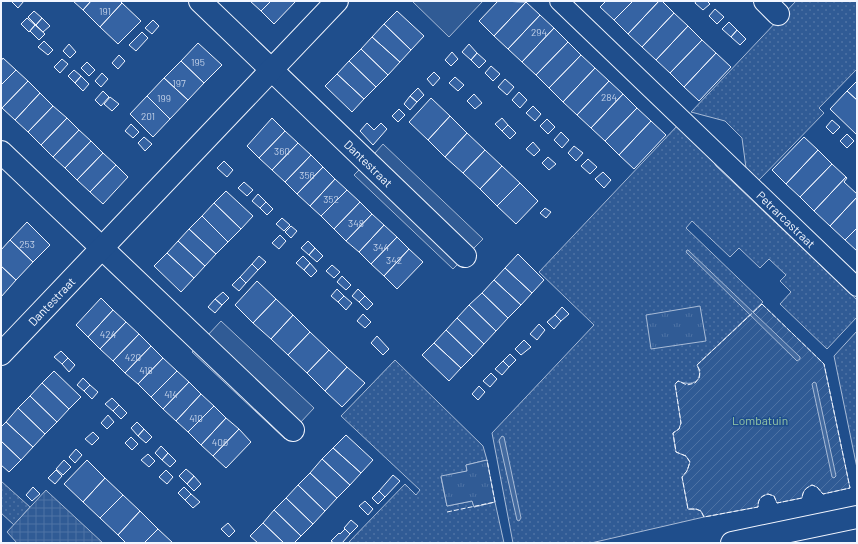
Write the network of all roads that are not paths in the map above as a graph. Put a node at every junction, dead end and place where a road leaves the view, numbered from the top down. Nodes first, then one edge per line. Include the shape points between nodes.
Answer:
1 (200, 1) edge
2 (337, 1) edge
3 (559, 1) edge
4 (272, 69) junction
5 (1, 152) edge
6 (102, 248) junction
7 (465, 256) dead end
8 (857, 287) edge
9 (1, 354) edge
10 (293, 430) dead end
11 (857, 517) edge
12 (732, 543) edge

1 - 4 street, Dantestraat
2 - 4 street, Dantestraat
3 - 8 street, Petrarcastraat
4 - 6 street, Dantestraat
4 - 7 street, Dantestraat
5 - 6 street
6 - 9 street, Dantestraat
6 - 10 street
11 - 12 street

